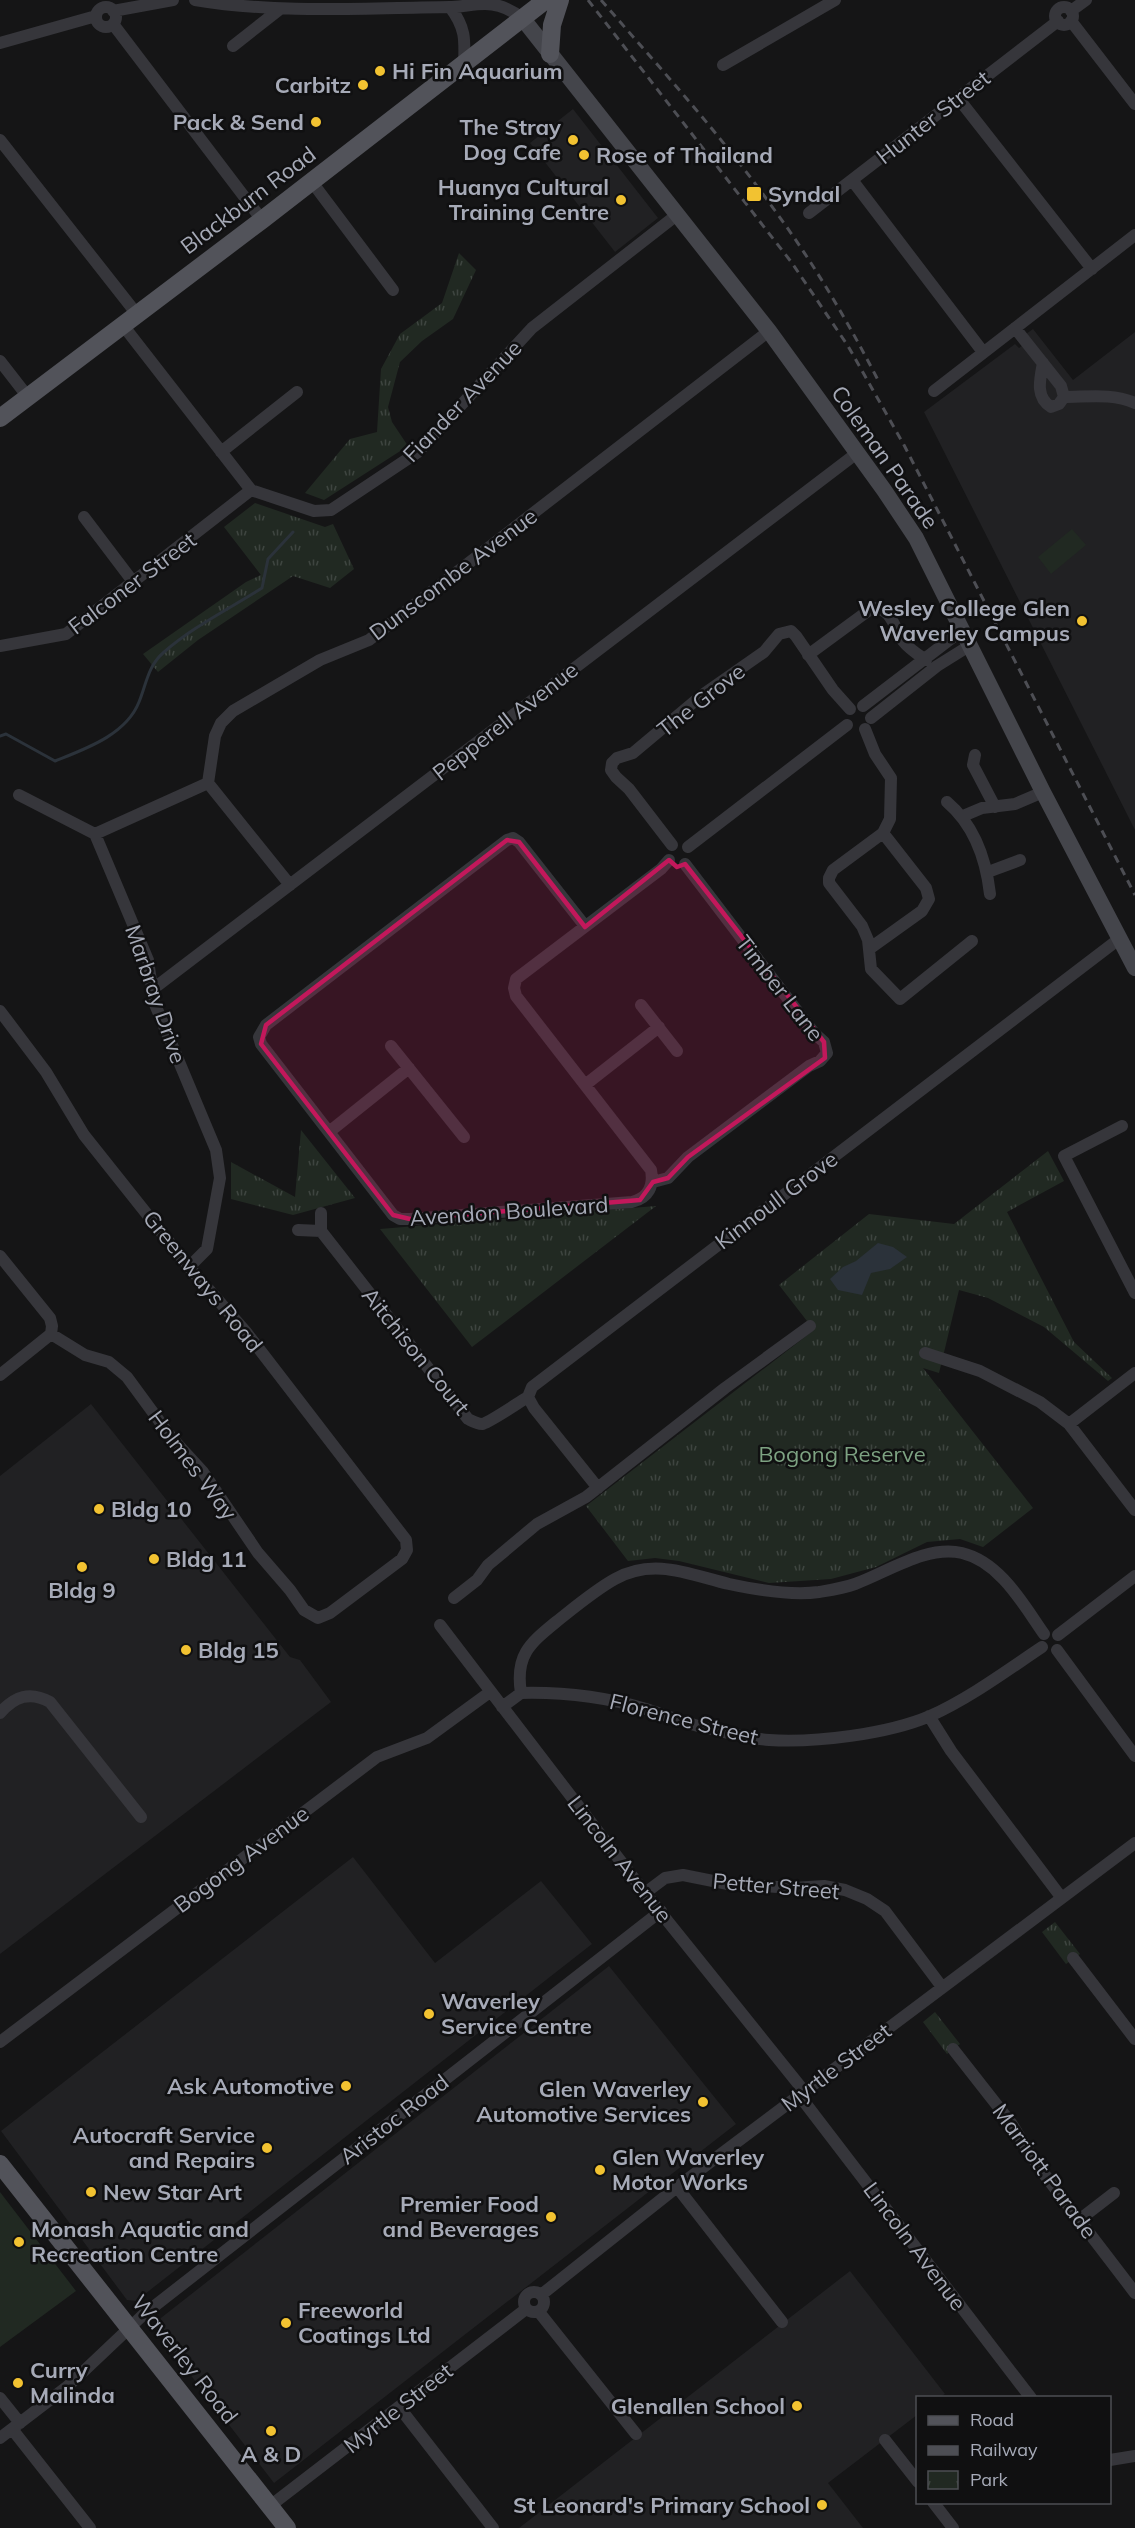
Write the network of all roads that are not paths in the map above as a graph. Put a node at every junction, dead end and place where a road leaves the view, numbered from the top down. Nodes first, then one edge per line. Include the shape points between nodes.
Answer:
1 (173, 0) edge
2 (195, 0) edge
3 (546, 0) edge
4 (558, 0) edge
5 (835, 0) edge
6 (1086, 0) edge
7 (231, 3) edge
8 (450, 8) junction
9 (280, 9) junction
10 (1064, 10) edge
11 (102, 14) edge
12 (524, 19) junction
13 (0, 43) edge
14 (233, 46) dead end
15 (550, 54) junction
16 (464, 64) junction
17 (723, 65) dead end
18 (958, 98) junction
19 (1135, 104) edge
20 (0, 140) edge
21 (852, 180) junction
22 (312, 182) junction
23 (808, 213) dead end
24 (678, 214) junction
25 (262, 220) junction
26 (1135, 235) edge
27 (1092, 269) junction
28 (393, 290) dead end
29 (129, 319) junction
30 (1015, 328) junction
31 (769, 331) junction
32 (983, 352) junction
33 (0, 361) edge
34 (1043, 363) junction
35 (933, 391) dead end
36 (297, 392) dead end
37 (28, 397) junction
38 (1064, 397) junction
39 (1135, 403) edge
40 (0, 418) edge
41 (221, 452) junction
42 (857, 453) junction
43 (251, 490) junction
44 (84, 517) dead end
45 (134, 583) junction
46 (962, 631) junction
47 (0, 646) edge
48 (969, 646) junction
49 (808, 655) junction
50 (926, 660) junction
51 (863, 706) junction
52 (850, 709) junction
53 (868, 724) junction
54 (847, 725) junction
55 (975, 755) dead end
56 (208, 783) junction
57 (1043, 792) junction
58 (19, 795) dead end
59 (947, 802) dead end
60 (995, 807) junction
61 (963, 816) junction
62 (883, 833) junction
63 (95, 834) junction
64 (672, 845) junction
65 (688, 847) junction
66 (669, 860) junction
67 (1020, 860) dead end
68 (685, 864) junction
69 (988, 872) junction
70 (290, 885) junction
71 (990, 894) dead end
72 (585, 927) junction
73 (1119, 939) junction
74 (972, 941) dead end
75 (869, 950) junction
76 (1135, 968) edge
77 (153, 989) junction
78 (641, 1005) dead end
79 (0, 1011) edge
80 (659, 1027) junction
81 (391, 1046) dead end
82 (677, 1051) dead end
83 (408, 1068) junction
84 (585, 1085) junction
85 (1122, 1126) dead end
86 (329, 1132) junction
87 (464, 1137) dead end
88 (653, 1182) junction
89 (321, 1213) dead end
90 (298, 1230) dead end
91 (321, 1230) junction
92 (0, 1256) edge
93 (189, 1267) junction
94 (1135, 1293) edge
95 (810, 1326) dead end
96 (51, 1334) junction
97 (926, 1353) dead end
98 (1135, 1373) edge
99 (0, 1375) edge
100 (528, 1396) junction
101 (1070, 1424) junction
102 (598, 1488) junction
103 (1135, 1510) edge
104 (1135, 1576) edge
105 (454, 1598) dead end
106 (318, 1618) joint
107 (440, 1625) dead end
108 (1044, 1634) junction
109 (1058, 1635) junction
110 (1042, 1647) junction
111 (1057, 1650) junction
112 (490, 1692) junction
113 (521, 1693) junction
114 (502, 1707) junction
115 (0, 1713) edge
116 (929, 1716) junction
117 (1135, 1756) edge
118 (141, 1817) dead end
119 (1135, 1843) edge
120 (645, 1893) junction
121 (1061, 1897) junction
122 (661, 1911) junction
123 (1073, 1958) dead end
124 (942, 1987) junction
125 (1135, 2039) edge
126 (0, 2042) edge
127 (953, 2049) dead end
128 (802, 2093) junction
129 (0, 2164) edge
130 (677, 2187) junction
131 (1114, 2193) dead end
132 (1079, 2220) junction
133 (1135, 2293) edge
134 (541, 2295) junction
135 (532, 2310) junction
136 (782, 2322) dead end
137 (129, 2327) junction
138 (1030, 2396) edge
139 (0, 2398) edge
140 (399, 2407) junction
141 (16, 2426) junction
142 (636, 2434) dead end
143 (0, 2438) edge
144 (885, 2440) dead end
145 (1135, 2456) edge
146 (1111, 2460) edge
147 (916, 2479) edge
148 (935, 2504) edge
149 (270, 2506) junction
150 (90, 2528) edge
151 (287, 2528) edge
152 (493, 2528) edge
153 (953, 2528) edge

1 - 11 street
2 - 7 street
3 - 12 main road, Blackburn Road
4 - 12 main road, Blackburn Road
4 - 15 main road
5 - 17 street
6 - 10 street
7 - 9 street
8 - 9 street
8 - 12 street via 486,4 506,8
8 - 16 street via 461,21 465,35
9 - 14 street
10 - 18 street, Hunter Street via 1056,15 1058,21
10 - 19 street
11 - 13 street
11 - 25 street
12 - 15 street, Coleman Parade
12 - 16 main road, Blackburn Road
15 - 24 street, Coleman Parade
16 - 22 main road, Blackburn Road
18 - 21 street, Hunter Street
18 - 27 street
20 - 29 street
21 - 23 street, Hunter Street
21 - 32 street
22 - 25 main road, Blackburn Road
22 - 28 street
24 - 31 street, Coleman Parade
24 - 43 street, Fiander Avenue via 546,315 404,463 331,510 314,511
25 - 29 main road, Blackburn Road
26 - 27 street
27 - 30 street
29 - 37 main road, Blackburn Road
29 - 41 street
30 - 32 street
30 - 34 street
31 - 42 street, Coleman Parade
31 - 56 street, Dunscombe Avenue via 369,640 320,660 233,711 220,723 215,736
32 - 35 street
33 - 37 street
34 - 38 street
34 - 38 street via 1039,383 1044,403 1059,404
36 - 41 street
37 - 40 main road, Blackburn Road
38 - 39 street via 1096,395
41 - 43 street
42 - 46 street, Coleman Parade via 916,538
42 - 70 street, Pepperell Avenue
43 - 45 street, Falconer Street
44 - 45 street
45 - 47 street, Falconer Street via 66,634
46 - 48 street, Coleman Parade
46 - 50 street
48 - 53 street via 937,666
48 - 57 street, Coleman Parade
49 - 50 street via 872,608 879,607 894,623 903,641
49 - 52 street, The Grove
49 - 64 street, The Grove via 791,631 779,634 764,652 701,696 633,753 612,763 616,777
50 - 51 street
51 - 52 street
51 - 53 street via 869,712
52 - 54 street
53 - 54 street via 856,731
53 - 62 street via 875,754 891,778 890,819
54 - 65 street
55 - 60 street via 974,765
56 - 63 street
56 - 70 street
57 - 60 street via 1015,804
57 - 73 street, Coleman Parade
58 - 63 street
59 - 61 street
60 - 61 street
61 - 69 street
62 - 75 street via 833,870 829,878 862,926
62 - 75 street via 926,888 929,899 922,911
63 - 77 street, Marbray Drive via 148,960
64 - 65 street via 679,842
64 - 66 street via 667,852
65 - 68 street via 690,855
66 - 68 street via 678,866
66 - 72 street
67 - 69 street
68 - 88 street, Timber Lane via 824,1042 827,1053 820,1062 809,1066 688,1157 668,1178
69 - 71 street
70 - 77 street, Pepperell Avenue
72 - 84 street via 516,979 514,988 516,996
72 - 86 street, Avendon Boulevard via 513,838 266,1025 259,1037 261,1044
73 - 76 street, Coleman Parade
73 - 100 street, Kinnoull Grove via 551,1372 532,1387
74 - 75 street via 900,999 871,969
77 - 93 street, Marbray Drive via 154,1002 216,1150 220,1171 207,1249
78 - 80 street
79 - 93 street, Greenways Road via 46,1072 84,1135
80 - 82 street
80 - 84 street
81 - 83 street
83 - 86 street
83 - 87 street
84 - 88 street via 651,1170
85 - 94 street via 1064,1156
86 - 88 street, Avendon Boulevard via 400,1219 632,1202 646,1195
89 - 91 street
90 - 91 street
91 - 100 street, Aitchison Court via 468,1419 479,1424 489,1422
92 - 96 street via 50,1318
93 - 106 street, Greenways Road via 246,1332 406,1540 407,1550 402,1558
95 - 102 street
96 - 99 street
96 - 106 street, Holmes Way via 77,1350 109,1362 126,1377 203,1472 258,1553 304,1610
97 - 101 street via 1010,1385
98 - 101 street
100 - 102 street
101 - 103 street
102 - 105 street via 537,1524
104 - 109 street
107 - 112 street, Lincoln Avenue
108 - 109 street
108 - 110 street
108 - 113 street via 996,1569 960,1553 929,1553 852,1585 817,1592 729,1584 673,1568 643,1570 616,1578 527,1648 517,1673
109 - 111 street via 1061,1641
110 - 111 street via 1050,1652
110 - 116 street, Florence Street via 985,1686
111 - 117 street
112 - 114 street, Lincoln Avenue
112 - 126 street, Bogong Avenue via 427,1738 377,1757
113 - 114 street
113 - 116 street, Florence Street via 592,1696 727,1733 770,1740 878,1731
114 - 120 street, Lincoln Avenue
115 - 118 street via 25,1695 50,1702
116 - 121 street
119 - 121 street, Myrtle Street
120 - 122 street, Lincoln Avenue
120 - 124 street, Petter Street via 665,1878 683,1875 728,1884 845,1890 885,1911
121 - 124 street, Myrtle Street
122 - 128 street, Lincoln Avenue
122 - 137 street, Aristoc Road
123 - 125 street
124 - 128 street, Myrtle Street
127 - 132 street, Marriott Parade
128 - 130 street, Myrtle Street
128 - 138 street, Lincoln Avenue
129 - 137 main road, Waverley Road
130 - 134 street, Myrtle Street
130 - 136 street
131 - 132 street
132 - 133 street, Marriott Parade
134 - 135 street via 544,2305
134 - 135 street via 527,2295 523,2302
135 - 140 street, Myrtle Street
135 - 142 street
137 - 141 street, Aristoc Road via 68,2386
137 - 149 main road, Waverley Road
139 - 141 street
140 - 149 street, Myrtle Street
140 - 152 street
141 - 143 street, Aristoc Road
141 - 150 street
144 - 147 street
145 - 146 street
148 - 153 street
149 - 151 main road, Waverley Road

